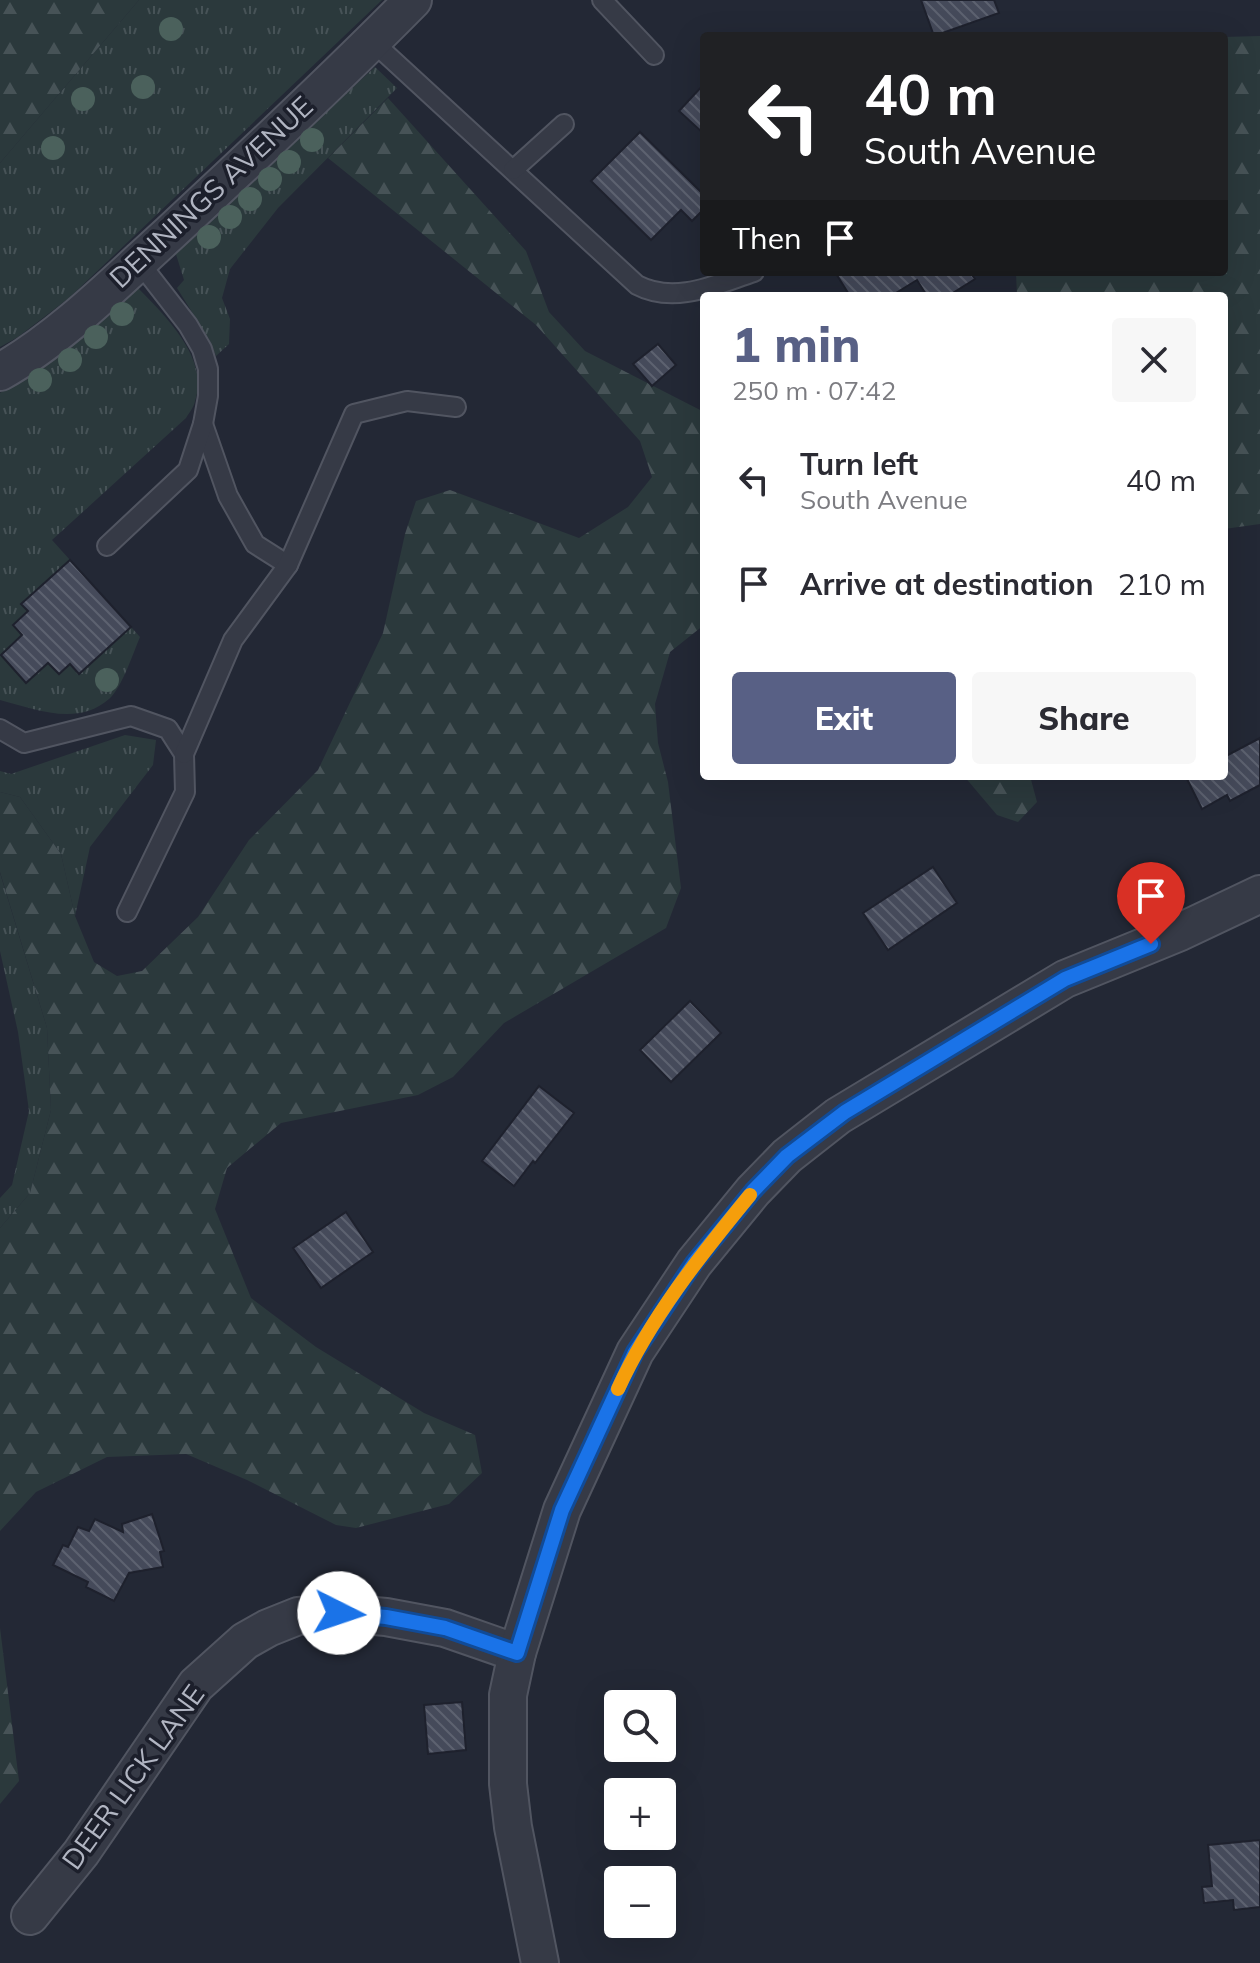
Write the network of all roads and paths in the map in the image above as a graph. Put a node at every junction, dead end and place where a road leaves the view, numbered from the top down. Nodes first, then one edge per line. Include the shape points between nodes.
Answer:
1 (413, 0) edge
2 (602, 0) edge
3 (372, 41) junction
4 (654, 55) dead end
5 (564, 124) dead end
6 (513, 170) junction
7 (139, 262) junction
8 (741, 276) edge
9 (0, 372) edge
10 (456, 407) dead end
11 (203, 424) junction
12 (107, 546) dead end
13 (288, 565) junction
14 (0, 729) edge
15 (184, 754) junction
16 (1260, 894) edge
17 (127, 912) dead end
18 (517, 1653) junction
19 (30, 1916) dead end
20 (540, 1963) edge

1 - 3 street, DENNINGS AVENUE
2 - 4 lane
3 - 6 lane
3 - 7 street, DENNINGS AVENUE
5 - 6 lane
6 - 8 lane via 652,293 689,292
7 - 9 street, DENNINGS AVENUE via 61,329
7 - 11 lane via 202,349 208,369
10 - 13 lane via 407,401 354,414
11 - 12 lane via 188,470
11 - 13 lane via 228,496 255,544
13 - 15 lane via 233,640
14 - 15 lane via 24,743 131,716 168,729
15 - 17 lane via 185,792
16 - 18 street via 1065,979 838,1116 787,1156 694,1263 635,1352 562,1510
18 - 19 street, DEER LICK LANE via 445,1628 386,1617 298,1616 268,1628 245,1641 196,1685 81,1853
18 - 20 street via 508,1695 508,1784

